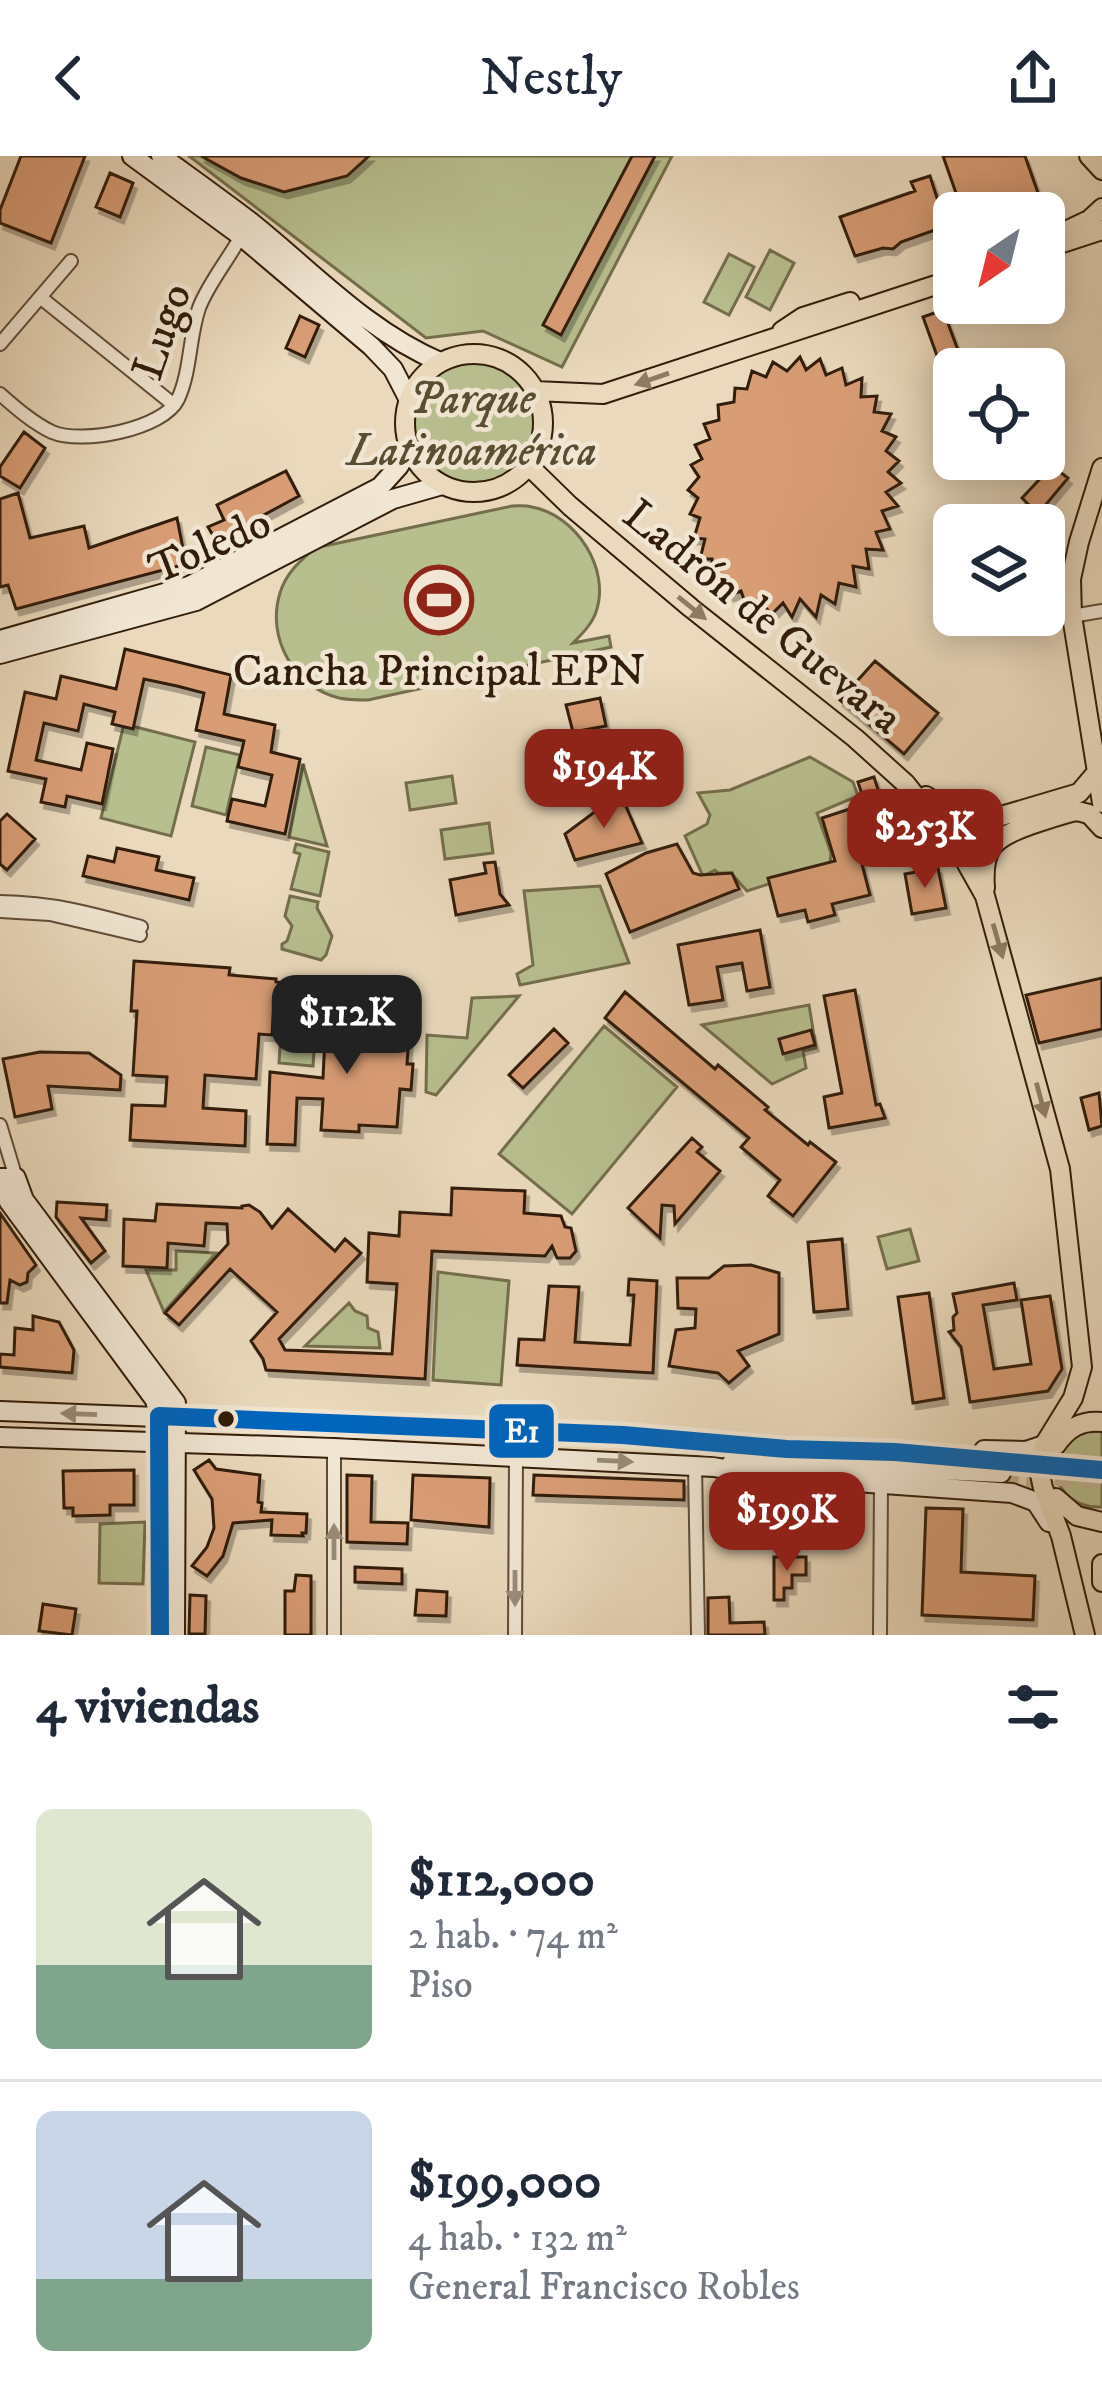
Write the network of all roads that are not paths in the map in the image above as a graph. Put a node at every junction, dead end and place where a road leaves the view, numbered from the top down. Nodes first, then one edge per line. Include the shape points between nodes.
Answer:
1 (132, 156) edge
2 (161, 156) edge
3 (1089, 156) edge
4 (1102, 170) edge
5 (1102, 208) edge
6 (1102, 225) edge
7 (1068, 230) junction
8 (1065, 232) edge
9 (241, 236) junction
10 (1065, 238) edge
11 (71, 261) dead end
12 (933, 275) edge
13 (933, 287) edge
14 (40, 297) junction
15 (0, 344) edge
16 (763, 344) junction
17 (440, 362) junction
18 (536, 391) junction
19 (0, 394) edge
20 (409, 398) junction
21 (175, 405) junction
22 (409, 449) junction
23 (529, 466) junction
24 (1102, 468) edge
25 (442, 485) junction
26 (1102, 611) edge
27 (1072, 616) junction
28 (0, 640) edge
29 (0, 655) edge
30 (1096, 773) junction
31 (906, 784) junction
32 (1102, 803) edge
33 (1102, 828) edge
34 (985, 896) junction
35 (0, 907) edge
36 (135, 930) dead end
37 (0, 1125) edge
38 (7, 1185) edge
39 (0, 1411) edge
40 (168, 1417) junction
41 (1102, 1422) edge
42 (429, 1428) junction
43 (563, 1433) junction
44 (0, 1437) edge
45 (167, 1443) junction
46 (1045, 1445) junction
47 (334, 1448) junction
48 (787, 1449) junction
49 (394, 1451) junction
50 (516, 1456) junction
51 (705, 1466) junction
52 (1041, 1482) junction
53 (881, 1485) junction
54 (1056, 1498) tunnel mouth
55 (1102, 1522) edge
56 (1102, 1564) edge
57 (1102, 1582) edge
58 (1072, 1583) junction
59 (160, 1635) edge
60 (175, 1635) edge
61 (334, 1635) edge
62 (515, 1635) edge
63 (698, 1635) edge
64 (880, 1635) edge
65 (1085, 1635) edge

1 - 9 main road
2 - 17 main road via 381,332
3 - 4 main road
5 - 7 main road
6 - 7 main road
6 - 10 main road
7 - 8 main road
9 - 20 main road via 385,358
9 - 21 street, Lugo via 200,306
11 - 14 street
12 - 16 main road via 803,317
13 - 16 main road
14 - 15 street
14 - 21 street
16 -> 18 main road via 603,394
17 - 18 main road via 483,354 504,361
17 - 20 main road
18 - 23 main road via 543,429
19 - 21 street, Lugo via 70,437 121,431 162,418
20 - 22 main road
22 - 25 main road
22 - 28 main road, Toledo via 380,487 190,586
23 - 25 main road via 499,488
23 -> 31 main road, Ladrón de Guevara
24 - 27 main road via 1071,579
25 - 29 main road, Toledo via 394,499 196,601
26 - 27 street
27 - 30 main road
30 - 31 main road via 1079,793 977,823
30 - 32 main road
31 - 34 main road, Ladrón de Guevara
33 - 34 main road via 1077,811 1000,837 985,864
34 -> 46 main road, Ladrón de Guevara via 1060,1169 1082,1367
35 - 36 street
37 - 38 street
38 - 40 main road
40 -> 39 main road
40 - 42 main road
40 - 45 main road
41 - 52 main road via 1065,1434
42 - 43 main road
42 - 49 main road via 422,1443
43 - 48 main road
43 - 50 main road via 525,1441
44 - 45 main road
45 - 47 main road
45 - 59 main road
45 - 60 main road
46 - 48 main road
46 - 52 main road
47 - 49 main road
61 -> 47 street
48 - 51 main road via 895,1452 1001,1472
49 - 50 main road
50 -> 51 main road
50 -> 62 street
51 - 53 main road
51 - 63 street
52 - 58 main road
53 - 58 main road via 1030,1497 1048,1518
53 - 64 street
54 - 55 main road via 1082,1519
56 - 57 main road
58 - 65 main road

